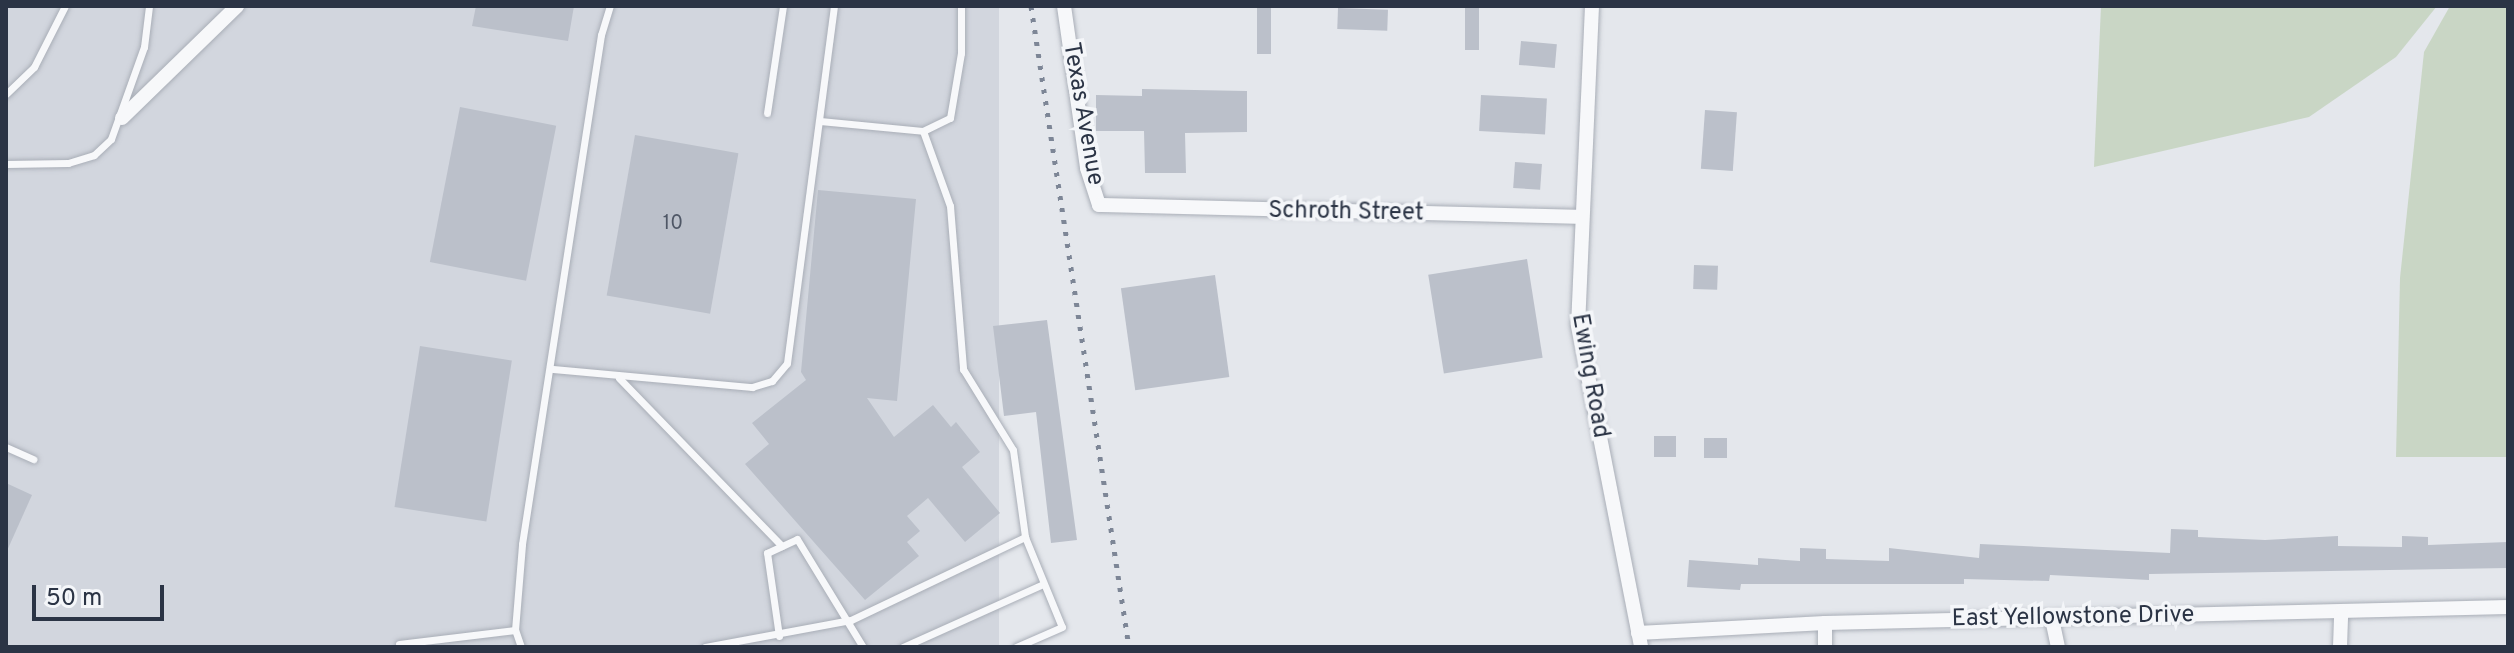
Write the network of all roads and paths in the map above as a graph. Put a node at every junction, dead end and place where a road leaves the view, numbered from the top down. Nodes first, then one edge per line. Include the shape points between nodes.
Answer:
1 (65, 6) edge
2 (149, 6) edge
3 (237, 6) edge
4 (610, 6) edge
5 (783, 6) edge
6 (834, 6) edge
7 (961, 6) edge
8 (1064, 6) edge
9 (1592, 6) edge
10 (6, 94) edge
11 (767, 113) dead end
12 (122, 118) junction
13 (820, 121) junction
14 (923, 131) junction
15 (6, 164) edge
16 (1114, 209) joint
17 (1579, 217) junction
18 (553, 369) junction
19 (619, 378) junction
20 (6, 447) edge
21 (33, 459) dead end
22 (1025, 537) junction
23 (782, 546) junction
24 (1043, 584) junction
25 (2508, 607) edge
26 (2341, 612) junction
27 (2052, 619) junction
28 (851, 620) junction
29 (1825, 623) junction
30 (515, 630) junction
31 (779, 636) junction
32 (1640, 640) edge
33 (399, 644) dead end
34 (521, 647) edge
35 (705, 647) edge
36 (863, 647) edge
37 (903, 647) edge
38 (1016, 647) edge
39 (1825, 647) edge
40 (2058, 647) edge
41 (2340, 647) edge

1 - 10 lane via 34,67
2 - 12 lane via 144,47
3 - 12 street
4 - 18 lane via 601,35
5 - 11 lane
6 - 13 lane
7 - 14 lane via 961,53 950,118
8 - 16 street, Texas Avenue via 1087,168 1099,205
9 - 17 street, Ewing Road
12 - 15 lane via 94,155 68,163
13 - 14 lane
13 - 19 lane via 787,363 772,381 752,387
14 - 22 lane via 950,206 963,369 1013,450
16 - 17 street, Schroth Street
17 - 32 street, Ewing Road via 1578,325
18 - 19 lane
18 - 30 lane via 522,544
19 - 23 lane
20 - 21 lane
22 - 24 lane
22 - 28 lane
23 - 28 lane via 797,539
23 - 31 lane via 767,553
24 - 37 lane
24 - 38 lane via 1062,627
25 - 26 street, East Yellowstone Drive
26 - 27 street, East Yellowstone Drive
26 - 41 street
27 - 29 street, East Yellowstone Drive
27 - 40 street
28 - 31 lane
28 - 36 lane
29 - 32 street, East Yellowstone Drive
29 - 39 street
30 - 33 lane
30 - 34 lane
31 - 35 lane

